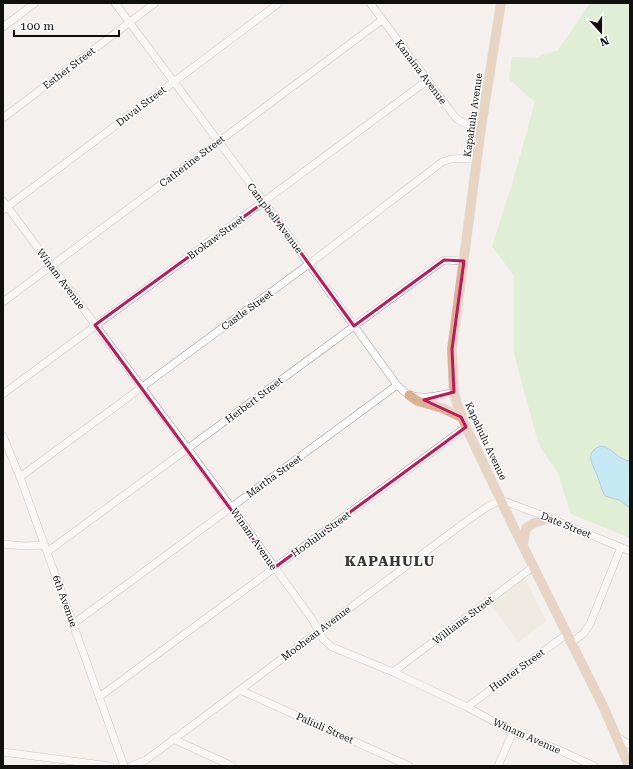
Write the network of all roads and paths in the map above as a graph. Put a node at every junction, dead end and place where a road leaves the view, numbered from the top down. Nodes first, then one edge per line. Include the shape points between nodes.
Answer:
1 (35, 3) edge
2 (115, 3) edge
3 (155, 3) edge
4 (279, 3) edge
5 (370, 3) edge
6 (500, 3) edge
7 (382, 20) junction
8 (129, 22) junction
9 (3, 27) edge
10 (428, 80) junction
11 (173, 82) junction
12 (3, 118) edge
13 (481, 128) junction
14 (217, 142) junction
15 (478, 158) junction
16 (264, 202) junction
17 (4, 206) edge
18 (464, 261) junction
19 (309, 264) junction
20 (52, 266) junction
21 (3, 302) edge
22 (95, 326) junction
23 (354, 326) junction
24 (397, 385) junction
25 (141, 387) junction
26 (454, 392) junction
27 (3, 394) edge
28 (409, 395) junction
29 (461, 417) junction
30 (466, 427) junction
31 (3, 436) edge
32 (187, 448) junction
33 (20, 476) junction
34 (501, 500) junction
35 (231, 507) junction
36 (549, 518) junction
37 (3, 544) edge
38 (523, 546) junction
39 (621, 547) junction
40 (46, 549) junction
41 (630, 551) edge
42 (534, 567) junction
43 (274, 568) junction
44 (73, 624) junction
45 (318, 631) junction
46 (567, 634) junction
47 (572, 643) junction
48 (393, 672) junction
49 (240, 690) junction
50 (99, 697) junction
51 (467, 707) junction
52 (513, 732) junction
53 (617, 737) junction
54 (173, 740) junction
55 (630, 745) edge
56 (3, 752) edge
57 (73, 764) edge
58 (110, 766) edge
59 (124, 766) edge
60 (131, 766) edge
61 (232, 766) edge
62 (409, 766) edge
63 (498, 766) edge
64 (594, 766) edge
65 (629, 766) edge

1 - 9 street
2 - 8 street, Campbell Avenue
3 - 8 street, Esther Street
4 - 11 street, Duval Street
5 - 7 street, Kanaina Avenue
6 - 13 main road, Kapahulu Avenue
7 - 10 street, Kanaina Avenue
7 - 14 street, Catherine Street
8 - 11 street, Campbell Avenue
8 - 12 street, Esther Street
10 - 13 street, Kanaina Avenue via 459,121
10 - 16 street, Brokaw Street
11 - 14 street, Campbell Avenue
11 - 17 street, Duval Street
13 - 15 main road, Kapahulu Avenue
14 - 16 street, Campbell Avenue
14 - 20 street, Catherine Street
15 - 18 main road, Kapahulu Avenue
15 - 19 street, Castle Street via 442,162
16 - 19 street, Campbell Avenue
16 - 22 street, Brokaw Street
17 - 20 street, Winam Avenue
18 - 23 street, Herbert Street via 444,260
18 - 26 main road, Kapahulu Avenue via 452,349
19 - 23 street, Campbell Avenue
19 - 25 street, Castle Street
20 - 21 street, Catherine Street
20 - 22 street, Winam Avenue
22 - 25 street, Winam Avenue
22 - 27 street, Brokaw Street
23 - 24 street, Campbell Avenue
23 - 32 street, Herbert Street
24 - 28 street, Campbell Avenue
24 - 35 street, Martha Street
25 - 32 street, Winam Avenue
25 - 33 street, Castle Street
26 - 28 street via 439,396
26 - 29 main road, Kapahulu Avenue
28 - 29 main road via 418,401
29 - 30 main road, Kapahulu Avenue
30 - 34 main road, Kapahulu Avenue
30 - 43 street, Hoolulu Street
31 - 33 street, 6th Avenue
32 - 35 street, Winam Avenue
32 - 40 street, Herbert Street
33 - 40 street, 6th Avenue
34 - 36 street, Date Street
34 - 38 main road, Kapahulu Avenue
34 - 45 street, Mooheau Avenue via 464,523
35 - 43 street, Winam Avenue
35 - 44 street, Martha Street
36 - 38 main road via 526,528
36 - 39 street, Date Street
37 - 40 street
38 - 42 main road, Kapahulu Avenue
39 - 41 street, Date Street
39 - 47 street via 590,624
40 - 44 street, 6th Avenue
42 - 46 main road, Kapahulu Avenue
42 - 48 street, Williams Street
43 - 45 street, Winam Avenue
43 - 50 street, Hoolulu Street
44 - 50 street, 6th Avenue
45 - 48 street, Winam Avenue via 332,646
45 - 49 street, Mooheau Avenue
46 - 47 main road, Kapahulu Avenue
46 - 51 street, Hunter Street
47 - 53 main road, Kapahulu Avenue
48 - 51 street, Winam Avenue
49 - 54 street, Mooheau Avenue
49 - 62 street, Paliuli Street
50 - 59 street, 6th Avenue
51 - 52 street, Winam Avenue
52 - 63 street
52 - 64 street, Winam Avenue
53 - 55 street
53 - 65 main road, Kapahulu Avenue
54 - 60 street, Mooheau Avenue via 146,760
54 - 61 street
56 - 57 street
57 - 58 street

